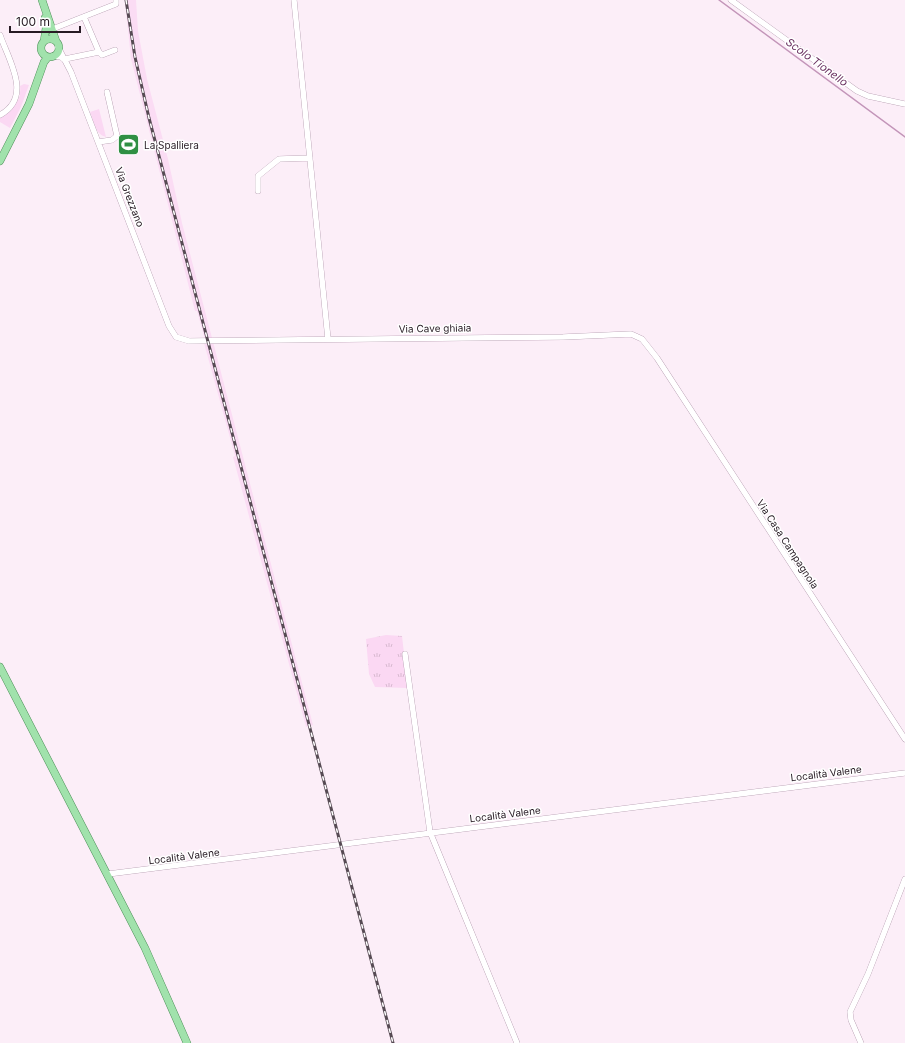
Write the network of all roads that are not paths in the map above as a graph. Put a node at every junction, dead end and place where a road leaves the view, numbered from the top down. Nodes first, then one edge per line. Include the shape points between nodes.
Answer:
1 (42, 0) edge
2 (116, 0) edge
3 (294, 0) edge
4 (731, 0) edge
5 (44, 10) junction
6 (84, 17) junction
7 (53, 31) junction
8 (0, 35) edge
9 (45, 37) junction
10 (57, 44) junction
11 (115, 50) dead end
12 (41, 51) junction
13 (98, 52) junction
14 (51, 57) junction
15 (66, 61) junction
16 (34, 88) junction
17 (107, 92) dead end
18 (905, 104) edge
19 (0, 115) edge
20 (98, 142) junction
21 (310, 158) junction
22 (0, 161) edge
23 (258, 191) dead end
24 (328, 339) junction
25 (202, 341) joint
26 (657, 358) joint
27 (405, 654) dead end
28 (0, 667) edge
29 (905, 739) edge
30 (905, 772) edge
31 (430, 832) junction
32 (108, 874) junction
33 (905, 879) edge
34 (187, 1043) edge
35 (517, 1043) edge
36 (861, 1043) edge

1 - 5 main road, Via Grezzano
2 - 6 street via 116,4
3 - 21 street
4 - 18 street via 857,91
5 - 7 main road, Via Grezzano
5 - 9 main road, Via Grezzano
6 - 7 street
6 - 13 street
7 - 9 street via 48,31
7 - 10 main road, Via Grezzano
8 - 19 street via 18,93 12,106
9 - 10 main road
9 - 12 main road
10 - 14 main road via 57,52
10 - 15 street, Via Grezzano
11 - 13 street via 102,55
12 - 14 main road
12 - 16 main road
13 - 15 street
14 - 15 street via 61,57
14 - 16 main road via 44,62
15 - 20 street, Via Grezzano
16 - 22 main road via 29,104
17 - 20 street via 117,136 112,140
20 - 25 street, Via Grezzano via 172,332 176,337 189,341
21 - 23 street via 279,159 258,176
21 - 24 street
24 - 25 street, Via Cave ghiaia
24 - 26 street, Via Cave ghiaia via 631,334 642,339
26 - 29 street, Via Casa Campagnola
27 - 31 street
28 - 32 main road
30 - 31 street, Località Valene
31 - 32 street, Località Valene
31 - 35 street
32 - 34 main road via 145,948
33 - 36 street via 868,974 850,1012

